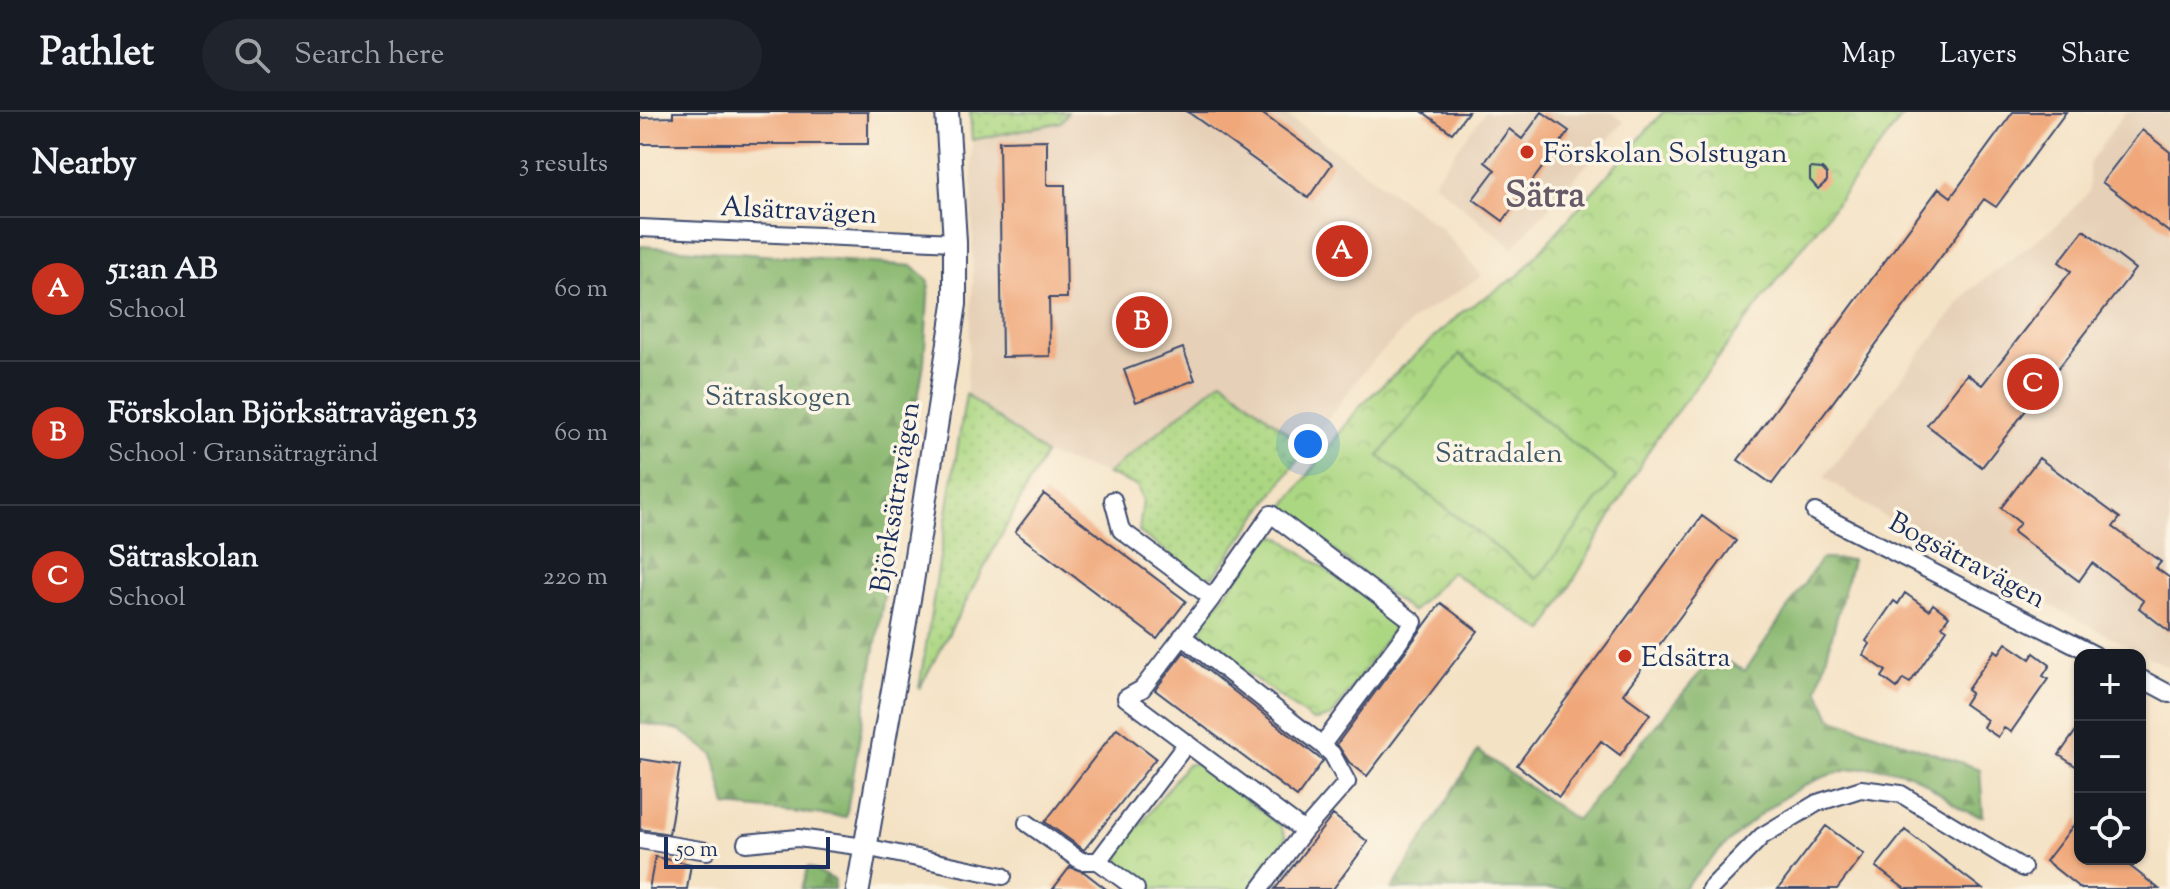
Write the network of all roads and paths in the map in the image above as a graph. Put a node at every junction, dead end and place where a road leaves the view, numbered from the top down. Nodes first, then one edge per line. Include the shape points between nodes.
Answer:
1 (947, 112) edge
2 (640, 228) edge
3 (955, 242) junction
4 (1113, 500) dead end
5 (1815, 512) dead end
6 (1212, 598) junction
7 (1182, 636) junction
8 (2084, 649) edge
9 (2146, 681) edge
10 (2170, 694) edge
11 (1187, 743) junction
12 (1322, 745) junction
13 (1027, 823) dead end
14 (1304, 831) junction
15 (640, 840) edge
16 (746, 843) dead end
17 (865, 847) junction
18 (707, 851) dead end
19 (1098, 861) junction
20 (2023, 868) dead end
21 (1003, 876) dead end
22 (858, 889) edge
23 (1136, 889) edge
24 (1260, 889) edge
25 (1710, 889) edge

1 - 3 street, Björksätravägen
2 - 3 street, Alsätravägen
3 - 17 street, Björksätravägen via 955,304
4 - 6 street via 1121,530
5 - 8 street, Bogsätravägen
6 - 7 street
6 - 12 street via 1271,514 1414,622
7 - 11 street via 1142,689 1126,698
7 - 12 street
9 - 10 street
11 - 14 street
11 - 19 street
12 - 14 street via 1347,782
13 - 19 street via 1081,861
14 - 24 street
15 - 18 street
16 - 17 street via 798,838
17 - 21 street
17 - 22 street, Björksätravägen
19 - 23 street
20 - 25 street via 1901,794 1861,789 1817,803 1762,836

